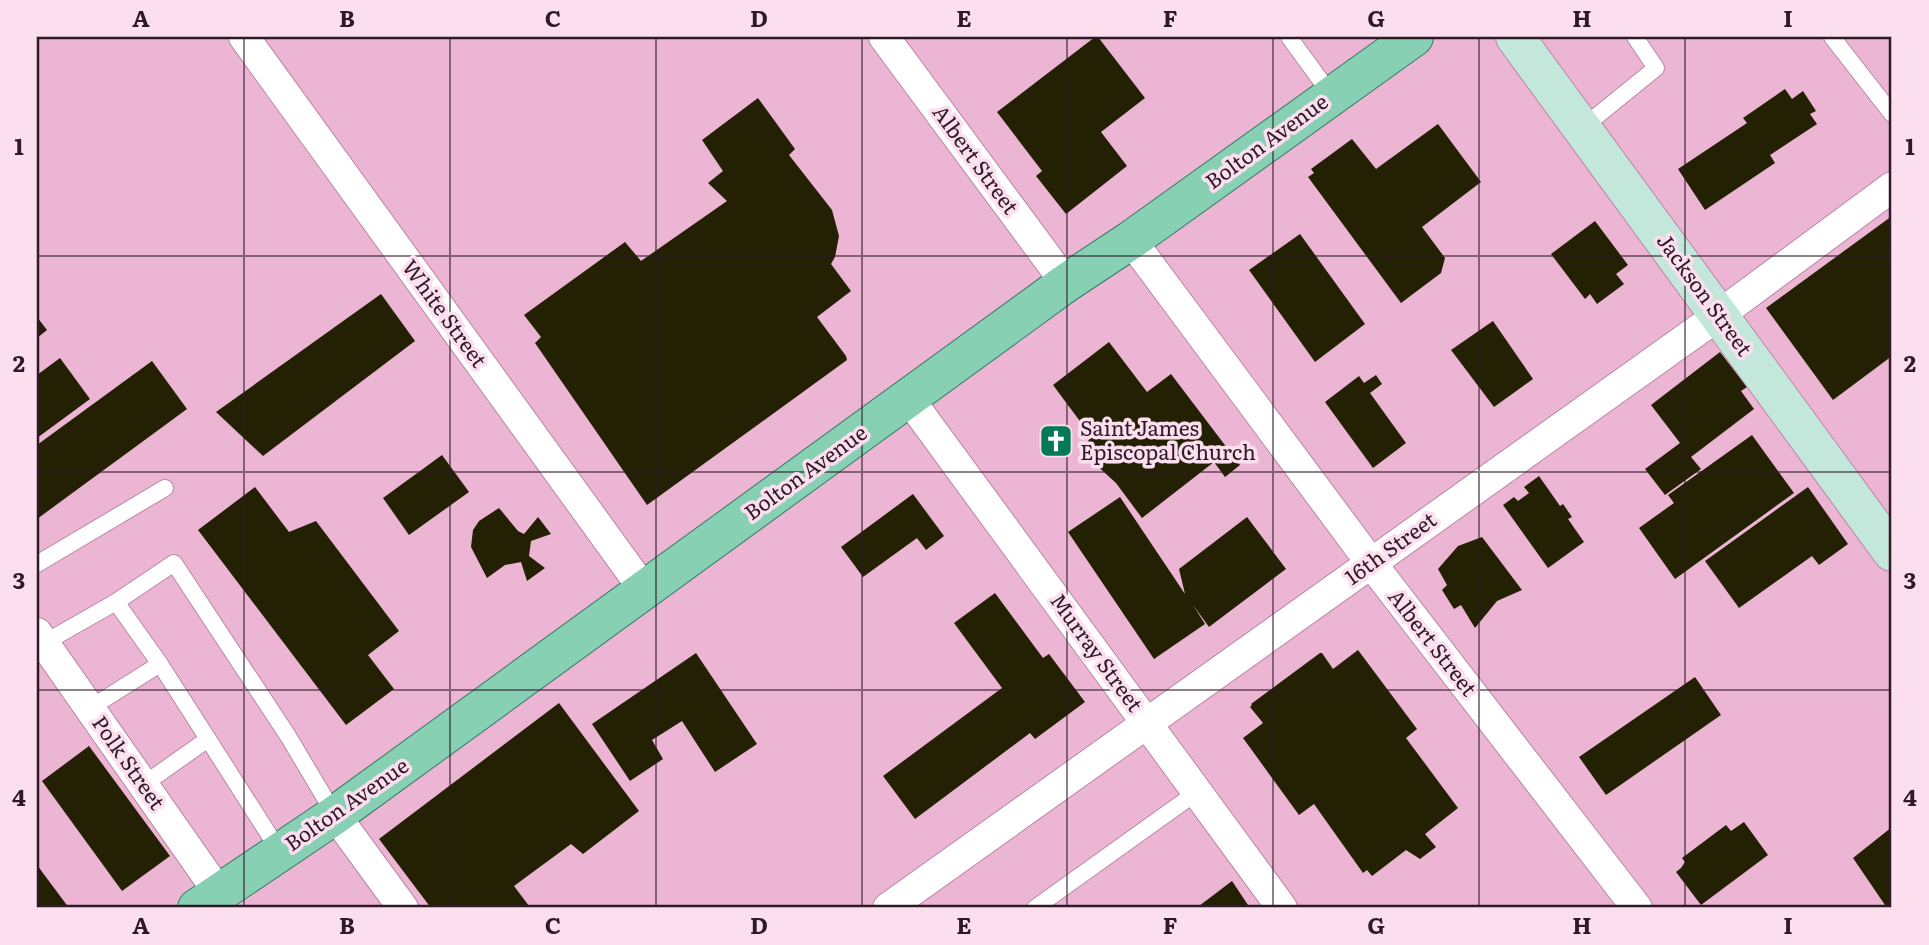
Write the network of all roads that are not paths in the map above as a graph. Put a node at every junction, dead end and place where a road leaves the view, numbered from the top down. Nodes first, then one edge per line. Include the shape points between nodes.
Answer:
1 (244, 37) edge
2 (884, 37) edge
3 (1289, 37) edge
4 (1414, 37) edge
5 (1515, 37) edge
6 (1635, 37) edge
7 (1832, 37) edge
8 (1332, 96) junction
9 (1892, 114) edge
10 (1582, 128) junction
11 (1892, 187) edge
12 (1130, 240) junction
13 (1066, 283) junction
14 (1719, 315) junction
15 (909, 398) junction
16 (165, 488) dead end
17 (1892, 552) edge
18 (37, 564) edge
19 (1371, 564) junction
20 (645, 591) junction
21 (116, 602) junction
22 (40, 638) edge
23 (160, 663) junction
24 (90, 708) junction
25 (1147, 723) junction
26 (208, 739) junction
27 (143, 785) junction
28 (1197, 792) junction
29 (335, 815) junction
30 (280, 852) junction
31 (208, 901) edge
32 (403, 908) edge
33 (888, 908) edge
34 (1035, 908) edge
35 (1282, 908) edge
36 (1637, 908) edge

1 - 20 street, White Street
2 - 13 street, Albert Street
3 - 8 lane
4 - 8 main road, Bolton Avenue
5 - 10 main road, Jackson Street
6 - 10 lane via 1656,68
7 - 9 lane
8 - 12 main road, Bolton Avenue
10 - 14 main road, Jackson Street
11 - 14 street, 16th Street
12 - 13 main road, Bolton Avenue
12 - 19 street, Albert Street
13 - 15 main road, Bolton Avenue
14 - 17 main road, Jackson Street
14 - 19 street, 16th Street
15 - 20 main road, Bolton Avenue
15 - 25 street, Murray Street
16 - 18 lane
19 - 25 street, 16th Street
19 - 36 street, Albert Street
20 - 29 main road, Bolton Avenue
21 - 22 lane
21 - 23 lane
21 - 29 lane via 174,564
22 - 24 street, Polk Street
23 - 24 lane
23 - 26 lane
24 - 27 street, Polk Street
25 - 28 street, Murray Street
25 - 33 street, 16th Street
26 - 27 lane
26 - 30 lane
27 - 31 street, Polk Street
28 - 34 lane
28 - 35 street, Murray Street
29 - 30 main road, Bolton Avenue
29 - 32 street
30 - 31 main road, Bolton Avenue

